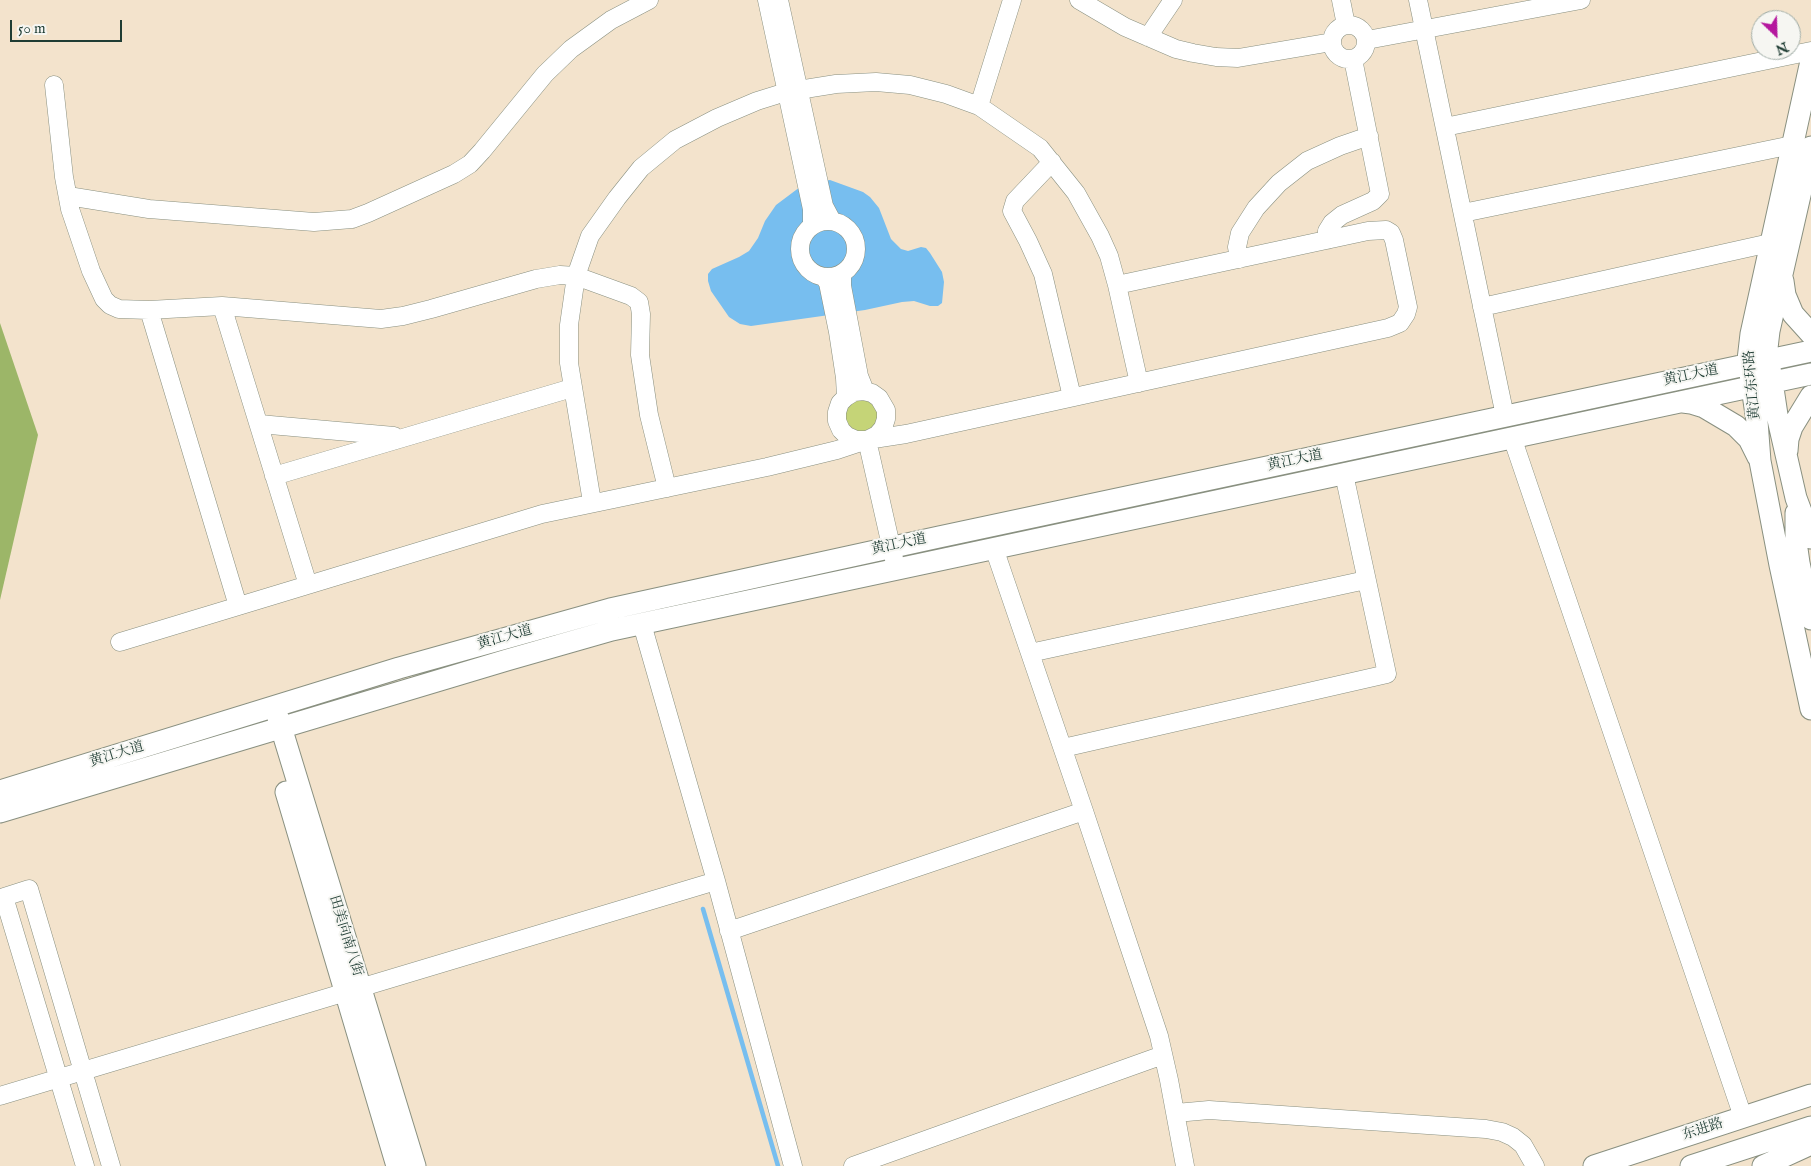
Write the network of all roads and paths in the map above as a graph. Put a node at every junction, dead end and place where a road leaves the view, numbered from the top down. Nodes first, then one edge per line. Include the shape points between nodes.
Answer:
1 (649, 0) edge
2 (766, 0) edge
3 (779, 0) edge
4 (1012, 0) edge
5 (1079, 0) edge
6 (1173, 0) edge
7 (1341, 0) edge
8 (1418, 0) edge
9 (1581, 0) edge
10 (1346, 25) junction
11 (1425, 30) junction
12 (1148, 37) junction
13 (1367, 40) junction
14 (1332, 42) junction
15 (1811, 51) edge
16 (1353, 58) junction
17 (1811, 61) edge
18 (54, 85) dead end
19 (793, 90) junction
20 (979, 106) junction
21 (1445, 127) junction
22 (1369, 136) junction
23 (1801, 146) edge
24 (1052, 162) junction
25 (812, 181) junction
26 (68, 196) junction
27 (1463, 214) junction
28 (832, 221) junction
29 (812, 226) junction
30 (1327, 240) junction
31 (1770, 244) junction
32 (1238, 259) junction
33 (1783, 272) junction
34 (842, 273) junction
35 (576, 276) junction
36 (824, 277) junction
37 (1117, 285) junction
38 (222, 306) junction
39 (1482, 307) junction
40 (149, 310) junction
41 (844, 331) junction
42 (1811, 334) edge
43 (1811, 351) edge
44 (1758, 362) junction
45 (1811, 374) edge
46 (1138, 383) junction
47 (1761, 384) junction
48 (572, 388) junction
49 (865, 391) junction
50 (1811, 396) edge
51 (846, 397) junction
52 (1072, 398) junction
53 (1676, 402) junction
54 (1505, 416) junction
55 (260, 424) junction
56 (404, 437) junction
57 (1512, 438) junction
58 (867, 440) junction
59 (1787, 459) junction
60 (1760, 461) junction
61 (1344, 474) junction
62 (274, 476) junction
63 (667, 488) junction
64 (1796, 498) junction
65 (592, 502) junction
66 (1811, 538) edge
67 (891, 547) junction
68 (994, 548) junction
69 (896, 569) junction
70 (1366, 580) junction
71 (308, 585) junction
72 (238, 606) junction
73 (1811, 619) edge
74 (642, 624) junction
75 (120, 642) dead end
76 (1030, 653) junction
77 (268, 709) junction
78 (1811, 710) edge
79 (275, 730) junction
80 (1062, 748) junction
81 (0, 791) edge
82 (1084, 811) junction
83 (0, 812) edge
84 (716, 882) junction
85 (729, 930) junction
86 (353, 990) junction
87 (1164, 1055) junction
88 (83, 1071) junction
89 (58, 1078) junction
90 (1807, 1095) edge
91 (0, 1096) edge
92 (1176, 1113) junction
93 (1743, 1117) junction
94 (1811, 1126) edge
95 (1811, 1144) edge
96 (85, 1166) edge
97 (111, 1166) edge
98 (397, 1166) edge
99 (415, 1166) edge
100 (793, 1166) edge
101 (853, 1166) edge
102 (1185, 1166) edge
103 (1536, 1166) edge
104 (1594, 1166) edge
105 (1691, 1166) edge
106 (1763, 1166) edge

1 - 26 street via 611,20 570,49 470,164 352,219 314,222 149,209
2 - 19 street
3 - 19 street
4 - 20 street
5 - 12 street
6 - 12 street
7 - 10 street
8 - 11 street
9 - 11 street
10 - 13 street via 1360,28
10 - 14 street via 1336,31
11 - 13 street
11 - 21 street
12 - 14 street via 1176,49 1238,58
13 - 16 street via 1363,52
14 - 16 street via 1339,56
15 - 21 street
16 - 22 street
17 - 23 main road, 黄江东环路
18 - 26 street
19 - 20 street via 876,82 910,85
19 - 25 street
19 - 35 street via 717,118 675,140 641,168 590,236
20 - 24 street via 1040,148
21 - 27 street
22 - 30 street via 1380,194 1373,201 1332,222
22 - 32 street via 1307,161 1279,183 1256,208 1240,233
23 - 27 street
23 - 31 main road, 黄江东环路
23 - 33 main road, 黄江东环路
24 - 37 street via 1076,193 1100,236
24 - 52 street via 1015,201 1012,212 1043,274
25 - 28 street
25 - 29 street
26 - 40 street via 91,271 104,299 119,309
27 - 39 street
28 - 29 street
28 - 34 street via 846,227 856,242 854,260
29 - 36 street via 801,240 801,258 812,272
30 - 32 street
30 - 46 street via 1379,230 1391,234 1408,307 1400,323
31 - 39 street
31 - 44 main road, 黄江东环路 via 1750,334
32 - 37 street
33 - 42 main road via 1788,304
33 - 44 main road, 黄江东环路
34 - 36 street
34 - 41 street
35 - 38 street via 543,278 431,309 381,319
35 - 48 street via 569,325
35 - 63 street via 639,302 640,355 649,415
36 - 41 street
37 - 46 street
38 - 40 street
38 - 55 street
39 - 54 street
40 - 72 street
41 - 49 street
41 - 51 street
43 - 44 main road, 黄江大道
44 - 47 main road, 黄江东环路
44 - 54 main road, 黄江大道
45 - 47 main road, 黄江大道
46 - 52 street
47 - 53 main road, 黄江大道
47 - 59 main road, 黄江东环路
47 - 60 main road, 黄江东环路 via 1757,421
48 - 56 street
48 - 65 street
49 - 51 street
49 - 58 street via 879,398 886,415 883,428
50 - 59 main road via 1792,427
51 - 58 street via 838,408 839,426 847,436
52 - 58 street
53 - 57 main road, 黄江大道
53 - 60 main road via 1704,407 1736,426 1749,439
54 - 67 main road, 黄江大道
55 - 56 street
55 - 62 street
56 - 62 street
57 - 61 main road, 黄江大道
57 - 93 street
58 - 63 street via 767,467
58 - 67 street
59 - 64 main road, 黄江东环路
60 - 78 main road, 黄江东环路
61 - 68 main road, 黄江大道
61 - 70 street
62 - 71 street
63 - 65 street
64 - 66 main road, 黄江东环路
64 - 73 main road via 1796,542
65 - 71 street via 542,514
67 - 69 street
67 - 77 main road, 黄江大道 via 610,609
68 - 69 main road, 黄江大道
68 - 76 street
69 - 74 main road, 黄江大道
70 - 76 street
70 - 80 street via 1386,674
71 - 72 street
72 - 75 street
74 - 79 main road, 黄江大道 via 507,660
74 - 84 street
76 - 80 street
77 - 79 main road, 田美向南八街
77 - 81 main road, 黄江大道
79 - 83 main road, 黄江大道
79 - 86 main road, 田美向南八街
80 - 82 street
82 - 85 street
82 - 87 street
84 - 85 street
84 - 86 street
85 - 100 street
86 - 88 street
86 - 98 main road, 田美向南八街
86 - 99 main road, 田美向南八街
87 - 92 street
87 - 101 street
88 - 89 street
88 - 89 street via 29,889 4,897
88 - 97 street
89 - 91 street
89 - 96 street
90 - 93 main road, 东进路
92 - 102 street
92 - 103 street via 1209,1110 1486,1129 1513,1137 1523,1145
93 - 104 main road, 东进路
94 - 105 main road
95 - 106 main road

